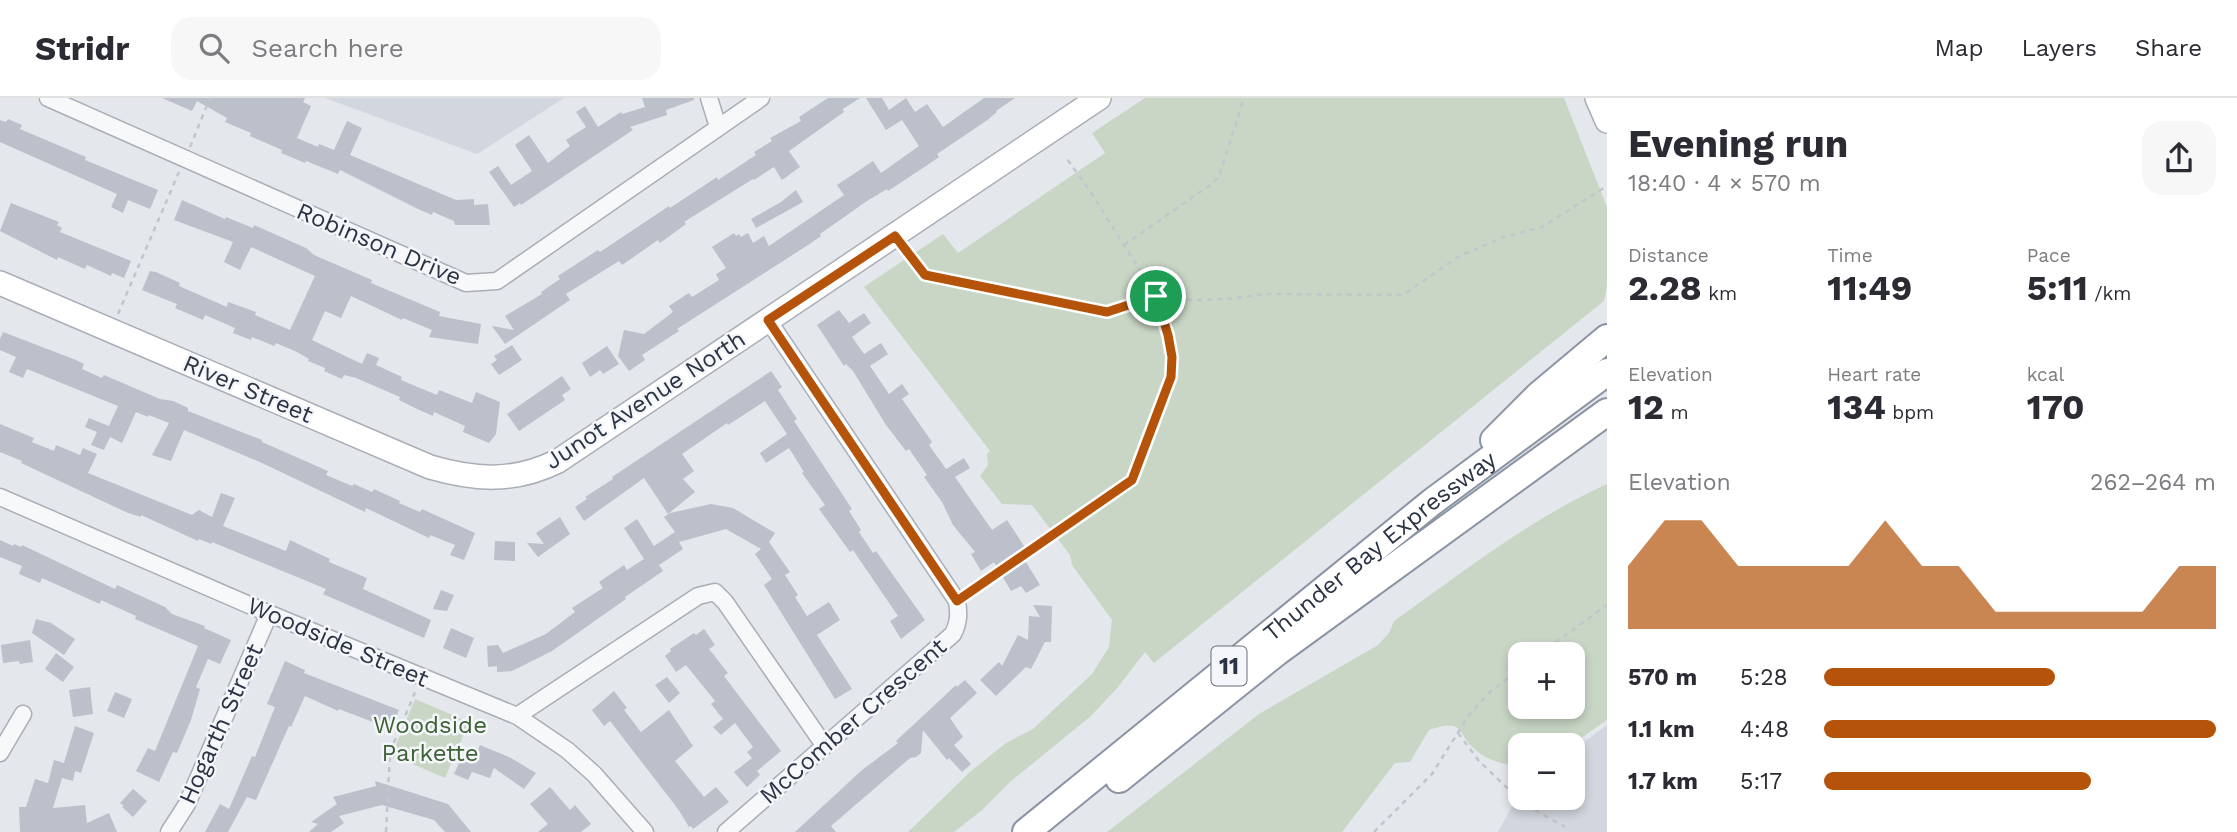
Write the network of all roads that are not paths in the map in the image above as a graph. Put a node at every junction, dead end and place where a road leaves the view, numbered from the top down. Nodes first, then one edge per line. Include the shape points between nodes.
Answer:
1 (48, 98) edge
2 (709, 98) edge
3 (761, 98) edge
4 (1099, 98) edge
5 (1597, 98) edge
6 (1071, 107) edge
7 (1607, 121) edge
8 (719, 127) junction
9 (0, 283) edge
10 (768, 320) junction
11 (1607, 338) edge
12 (1607, 372) edge
13 (1607, 412) edge
14 (1607, 435) edge
15 (500, 477) joint
16 (0, 496) edge
17 (1433, 502) junction
18 (1462, 518) junction
19 (269, 614) junction
20 (23, 714) dead end
21 (517, 716) junction
22 (824, 745) junction
23 (0, 753) edge
24 (169, 832) edge
25 (645, 832) edge
26 (726, 832) edge
27 (1026, 832) edge
28 (1053, 832) edge

1 - 8 street, Robinson Drive via 466,283 497,281
2 - 8 street
3 - 8 street, Robinson Drive
4 - 6 main road, Junot Avenue North
5 - 7 main road
6 - 10 main road, Junot Avenue North via 895,236
9 - 15 main road, River Street via 430,467 467,477
10 - 15 main road, Junot Avenue North via 556,462 524,475
10 - 22 street, McComber Crescent via 957,601 958,623 953,634
11 - 17 highway via 1539,394
12 - 17 highway, Thunder Bay Expressway / 11
13 - 18 highway, Thunder Bay Expressway / 11
14 - 18 highway
16 - 19 street, Woodside Street
17 - 27 highway, Thunder Bay Expressway / 11
18 - 28 highway, Thunder Bay Expressway / 11 via 1278,652
19 - 21 street, Woodside Street
19 - 24 street, Hogarth Street via 187,804
20 - 23 street
21 - 22 street via 698,596 715,592
21 - 25 street, Woodside Street via 594,774
22 - 26 street, McComber Crescent

